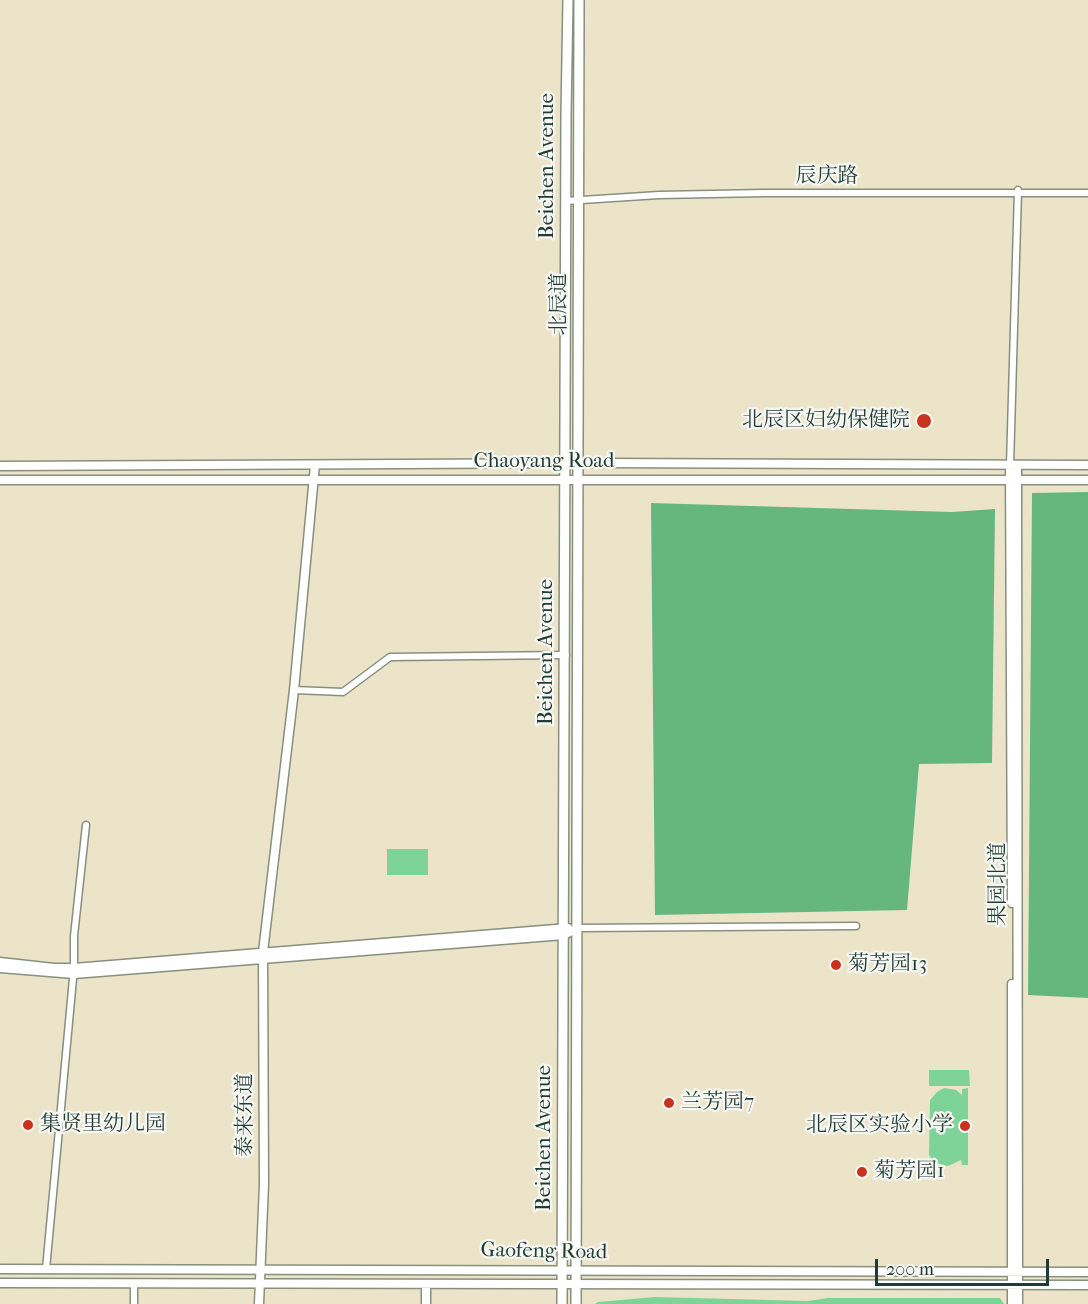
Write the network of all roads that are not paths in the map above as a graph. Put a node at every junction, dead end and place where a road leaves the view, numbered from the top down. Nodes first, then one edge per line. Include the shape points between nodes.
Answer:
1 (568, 0) edge
2 (579, 0) edge
3 (1018, 191) junction
4 (1088, 191) edge
5 (578, 197) junction
6 (566, 199) junction
7 (565, 464) junction
8 (578, 464) junction
9 (315, 465) junction
10 (1014, 465) junction
11 (1088, 465) edge
12 (0, 466) edge
13 (565, 479) junction
14 (1014, 479) junction
15 (0, 480) edge
16 (315, 480) junction
17 (578, 480) junction
18 (1088, 480) edge
19 (566, 655) junction
20 (294, 690) junction
21 (86, 825) dead end
22 (856, 926) dead end
23 (578, 928) junction
24 (564, 932) junction
25 (263, 956) junction
26 (0, 962) edge
27 (0, 968) edge
28 (74, 971) junction
29 (0, 1269) edge
30 (46, 1269) junction
31 (262, 1270) junction
32 (562, 1270) junction
33 (576, 1270) junction
34 (1015, 1272) junction
35 (1088, 1272) edge
36 (0, 1283) edge
37 (426, 1284) junction
38 (134, 1285) junction
39 (261, 1285) junction
40 (1015, 1285) junction
41 (1088, 1285) edge
42 (562, 1286) junction
43 (576, 1286) junction
44 (134, 1304) edge
45 (259, 1304) edge
46 (426, 1304) edge
47 (562, 1304) edge
48 (576, 1304) edge
49 (1012, 1304) edge
50 (1018, 1304) edge

1 - 6 main road, Beichen Avenue
2 - 5 main road, 北辰道
3 - 4 street, 辰庆路
3 - 5 street, 辰庆路
3 - 10 street
5 - 6 street, 辰庆路
5 - 8 main road, 北辰道
6 - 7 main road, Beichen Avenue
7 - 8 main road, Chaoyang Road
7 - 9 main road, Chaoyang Road
7 - 13 main road, Beichen Avenue
8 - 10 main road, Chaoyang Road
8 - 17 main road, Beichen Avenue
9 - 12 main road, Chaoyang Road
9 - 16 main road, 泰来东道
10 - 11 main road, Chaoyang Road
10 - 14 main road, 果园北道
13 - 16 main road, Chaoyang Road
13 - 17 main road, Chaoyang Road
13 - 19 main road, Beichen Avenue
14 - 17 main road, Chaoyang Road
14 - 18 main road, Chaoyang Road
14 - 34 main road, 果园北道
15 - 16 main road, Chaoyang Road
16 - 20 main road, 泰来东道
17 - 23 main road, Beichen Avenue
19 - 20 street via 390,657 343,692
19 - 24 main road, Beichen Avenue
20 - 25 main road, 泰来东道
21 - 28 street
22 - 23 street
23 - 24 main road
23 - 33 main road, Beichen Avenue
24 - 25 main road
24 - 32 main road, Beichen Avenue
25 - 28 main road
25 - 31 main road, 泰来东道
26 - 28 main road
27 - 28 main road
28 - 30 street
29 - 30 main road, Gaofeng Road
30 - 31 main road, Gaofeng Road
31 - 32 main road, Gaofeng Road
31 - 39 main road, 泰来东道
32 - 33 main road, Gaofeng Road
32 - 42 main road, Beichen Avenue
33 - 34 main road, Gaofeng Road
33 - 43 main road, Beichen Avenue
34 - 35 main road, Gaofeng Road
34 - 40 main road, 果园北道
36 - 38 main road, Gaofeng Road
37 - 39 main road, Gaofeng Road
37 - 42 main road, Gaofeng Road
37 - 46 main road
38 - 39 main road, Gaofeng Road
38 - 44 street
39 - 45 main road, 泰来东道
40 - 41 main road, Gaofeng Road
40 - 43 main road, Gaofeng Road
40 - 49 main road, 果园北道
40 - 50 main road, 果园北道
42 - 43 main road, Gaofeng Road
42 - 47 main road, Beichen Avenue
43 - 48 main road, Beichen Avenue

